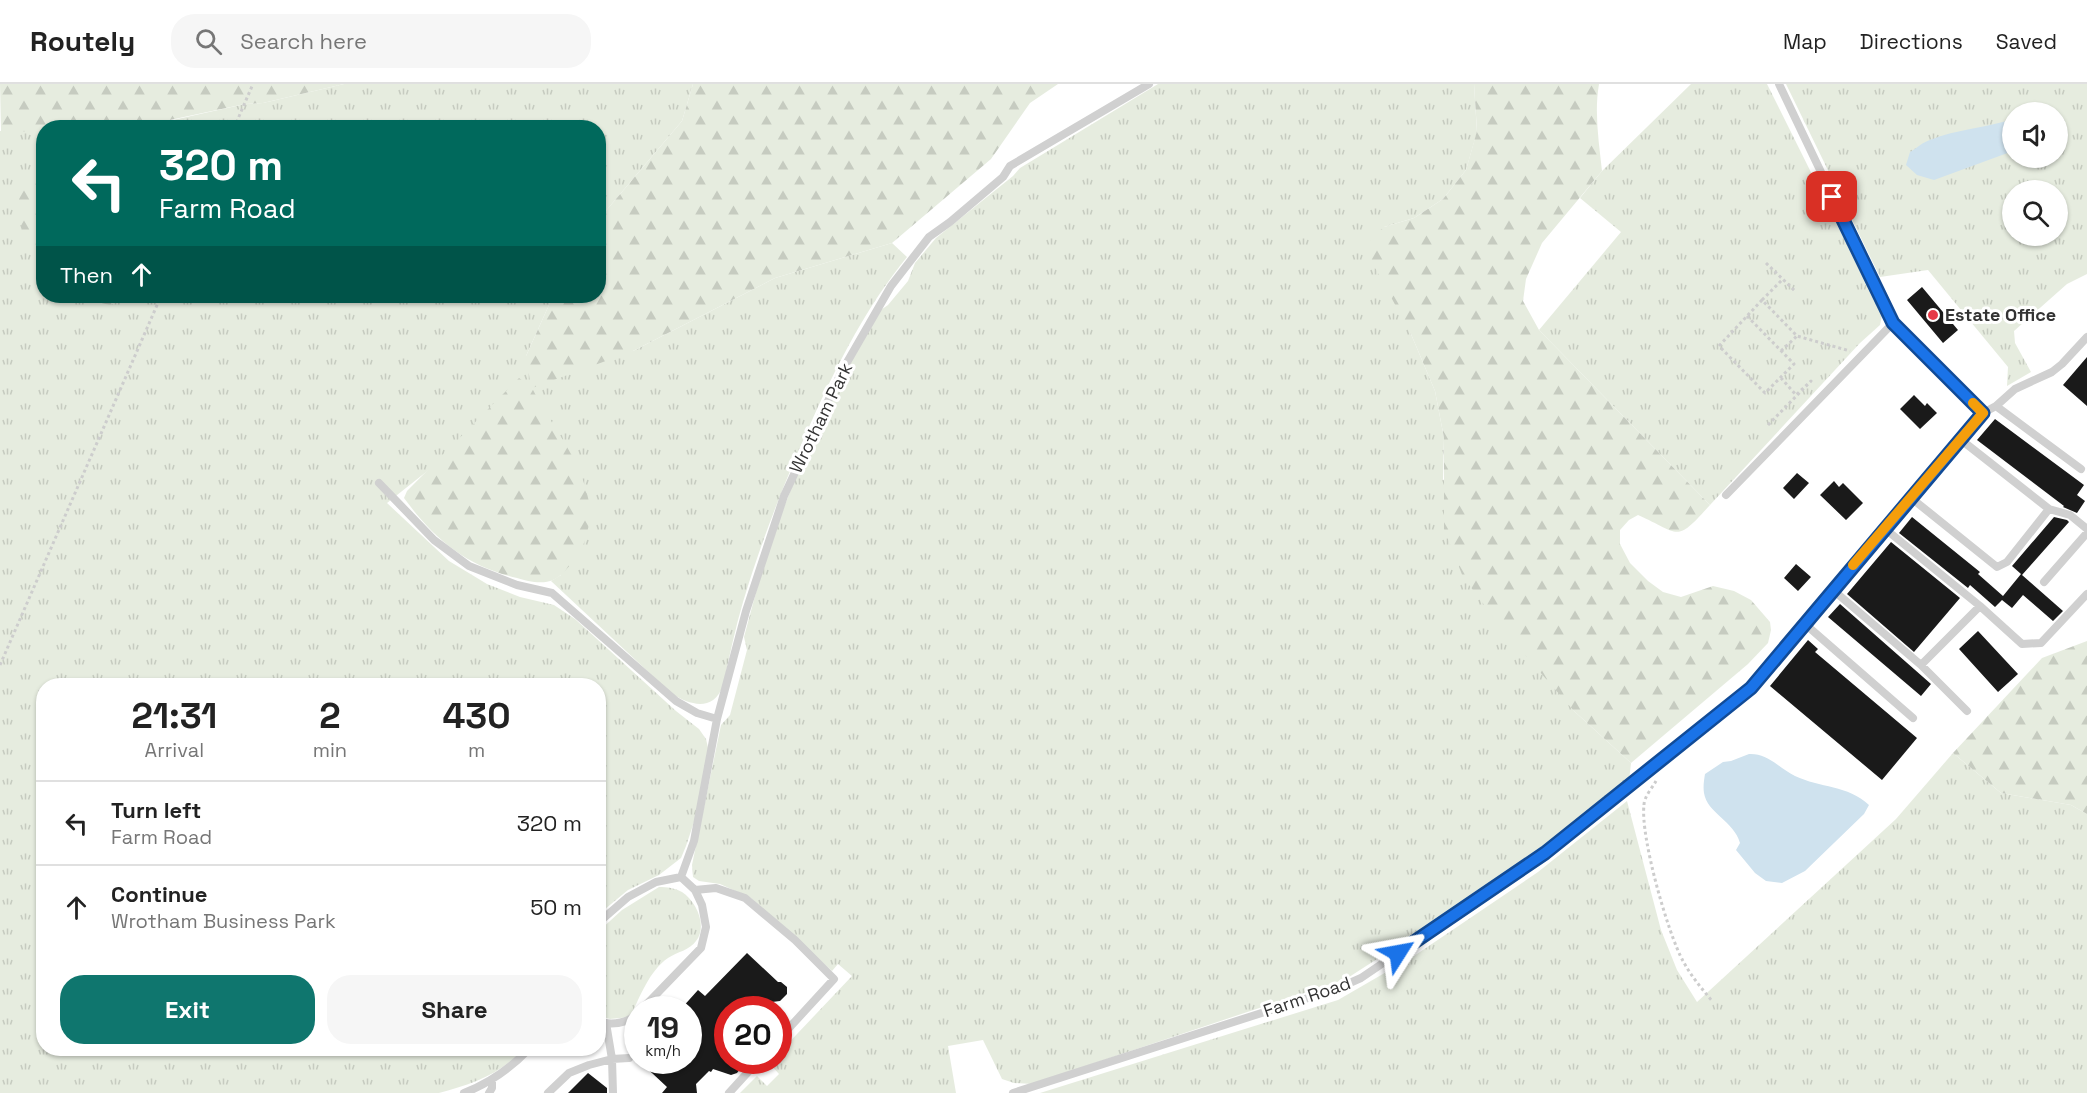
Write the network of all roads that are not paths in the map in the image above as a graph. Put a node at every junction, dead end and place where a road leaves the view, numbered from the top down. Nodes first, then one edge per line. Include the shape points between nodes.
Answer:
1 (1149, 84) edge
2 (1779, 84) edge
3 (1893, 323) junction
4 (2087, 337) edge
5 (1996, 406) junction
6 (1983, 413) junction
7 (1960, 439) junction
8 (2081, 469) dead end
9 (378, 483) dead end
10 (1726, 495) dead end
11 (1910, 497) junction
12 (2049, 508) junction
13 (1884, 528) junction
14 (2087, 531) edge
15 (2044, 582) dead end
16 (1833, 590) junction
17 (2087, 594) edge
18 (1980, 606) junction
19 (1805, 624) junction
20 (1921, 665) junction
21 (1967, 711) dead end
22 (1913, 718) dead end
23 (717, 719) junction
24 (681, 877) junction
25 (695, 891) junction
26 (606, 914) edge
27 (655, 996) edge
28 (624, 1021) edge
29 (606, 1023) edge
30 (792, 1025) edge
31 (606, 1037) edge
32 (522, 1056) edge
33 (624, 1058) edge
34 (612, 1059) junction
35 (746, 1074) edge
36 (492, 1080) junction
37 (464, 1093) edge
38 (489, 1093) edge
39 (548, 1093) edge
40 (613, 1093) edge
41 (729, 1093) edge
42 (1013, 1093) edge

1 - 23 lane, Wrotham Park via 1010,166 1003,177 929,237 891,286 842,371 784,496 746,610
2 - 3 lane
3 - 6 lane
3 - 10 lane
4 - 5 lane via 2057,368 2016,389
5 - 6 lane
5 - 8 lane
6 - 7 lane, Farm Road
7 - 11 lane, Farm Road
7 - 12 lane
9 - 23 lane via 434,540 469,566 517,585 552,593 676,701
11 - 12 lane via 1997,567 2007,562
11 - 13 lane, Farm Road
12 - 14 lane via 2070,515
13 - 16 lane, Farm Road
13 - 18 lane
14 - 15 lane
16 - 19 lane, Farm Road
16 - 20 lane
17 - 18 lane via 2041,644 2022,644
18 - 20 lane
19 - 22 lane
19 - 42 lane, Farm Road via 1751,688 1590,818 1361,978
20 - 21 lane
23 - 24 lane, Wrotham Park via 694,841
24 - 25 lane
24 - 26 lane via 656,882
25 - 27 lane via 706,927 701,948
25 - 30 lane via 716,888 745,898 834,979
28 - 29 lane
31 - 34 lane
32 - 36 lane
33 - 34 lane
34 - 39 lane via 569,1073
34 - 40 lane
35 - 41 lane
36 - 37 lane
36 - 38 lane

